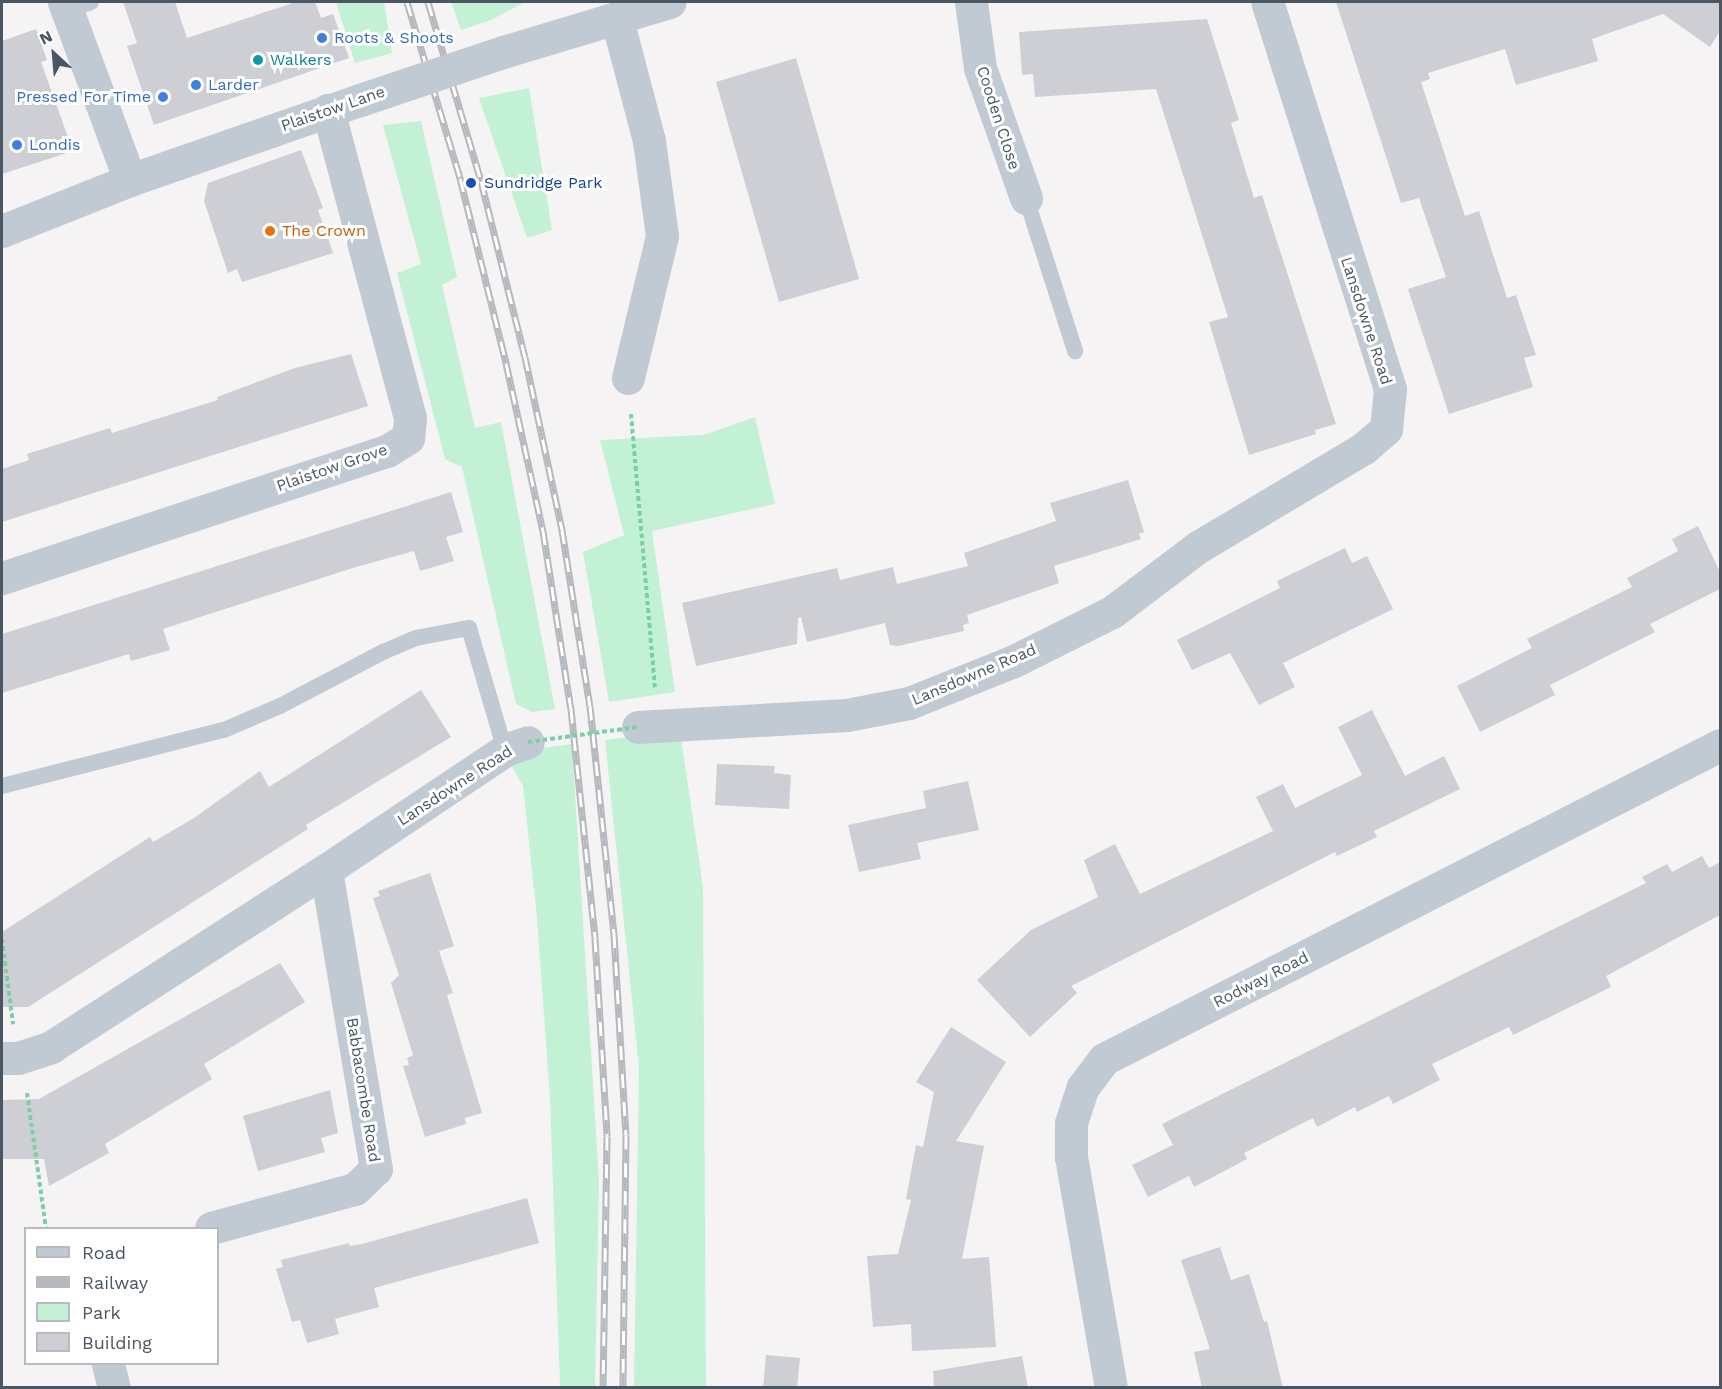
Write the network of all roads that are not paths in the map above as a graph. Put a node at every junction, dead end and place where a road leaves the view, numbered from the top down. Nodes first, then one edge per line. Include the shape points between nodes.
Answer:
1 (670, 2) edge
2 (971, 2) edge
3 (1267, 2) edge
4 (74, 4) edge
5 (617, 19) junction
6 (328, 110) junction
7 (130, 180) junction
8 (1026, 198) joint
9 (2, 231) edge
10 (1075, 351) dead end
11 (628, 378) road end
12 (2, 578) edge
13 (649, 725) road end
14 (1720, 745) edge
15 (516, 746) joint
16 (2, 786) edge
17 (327, 870) junction
18 (10, 1058) edge
19 (215, 1227) edge
20 (108, 1365) edge
21 (114, 1388) edge
22 (1112, 1388) edge

1 - 5 street, Plaistow Lane
2 - 8 street, Cooden Close via 980,68
3 - 13 street, Lansdowne Road via 1390,389 1386,429 1364,448 1198,547 1112,612 1014,661 909,703 847,715
4 - 7 street
5 - 6 street, Plaistow Lane, bridge
5 - 11 street via 649,141 662,236
6 - 7 street, Plaistow Lane
6 - 12 street, Plaistow Grove via 410,418 408,438 387,451
7 - 9 street, Plaistow Lane
8 - 10 lane
14 - 22 street, Rodway Road via 1104,1059 1080,1096 1071,1123 1071,1157
15 - 16 lane via 469,628 416,638 224,730
15 - 17 street, Lansdowne Road
17 - 18 street, Lansdowne Road via 51,1047
17 - 19 street, Babbacombe Road via 376,1169 355,1189
20 - 21 street

